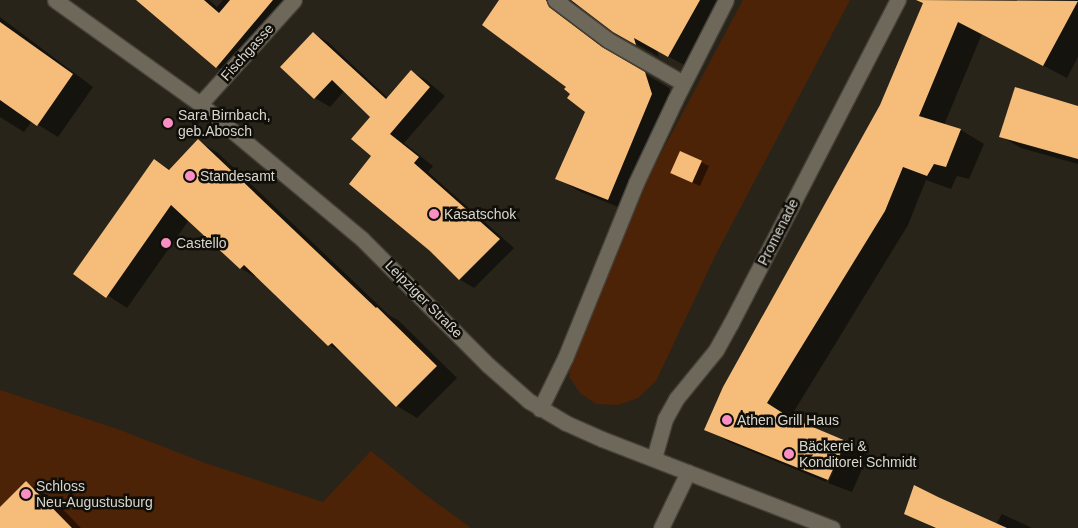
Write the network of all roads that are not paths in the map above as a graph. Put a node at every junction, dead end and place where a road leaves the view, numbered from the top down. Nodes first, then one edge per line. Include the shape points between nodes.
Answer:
1 (294, 0) edge
2 (555, 0) edge
3 (726, 0) edge
4 (898, 0) edge
5 (64, 3) edge
6 (683, 83) junction
7 (200, 104) junction
8 (540, 409) junction
9 (654, 458) junction
10 (688, 472) junction
11 (661, 528) edge
12 (832, 528) edge

1 - 7 street, Fischgasse
2 - 6 street via 608,40
3 - 6 street
4 - 9 street, Promenade via 716,350 676,399 665,419
5 - 7 street, Leipziger Straße via 115,45
6 - 8 street via 615,230 565,358
7 - 8 street, Leipziger Straße via 362,239 518,393
8 - 9 street, Leipziger Straße via 602,439
9 - 10 street, Leipziger Straße
10 - 11 street
10 - 12 street, Leipziger Straße

